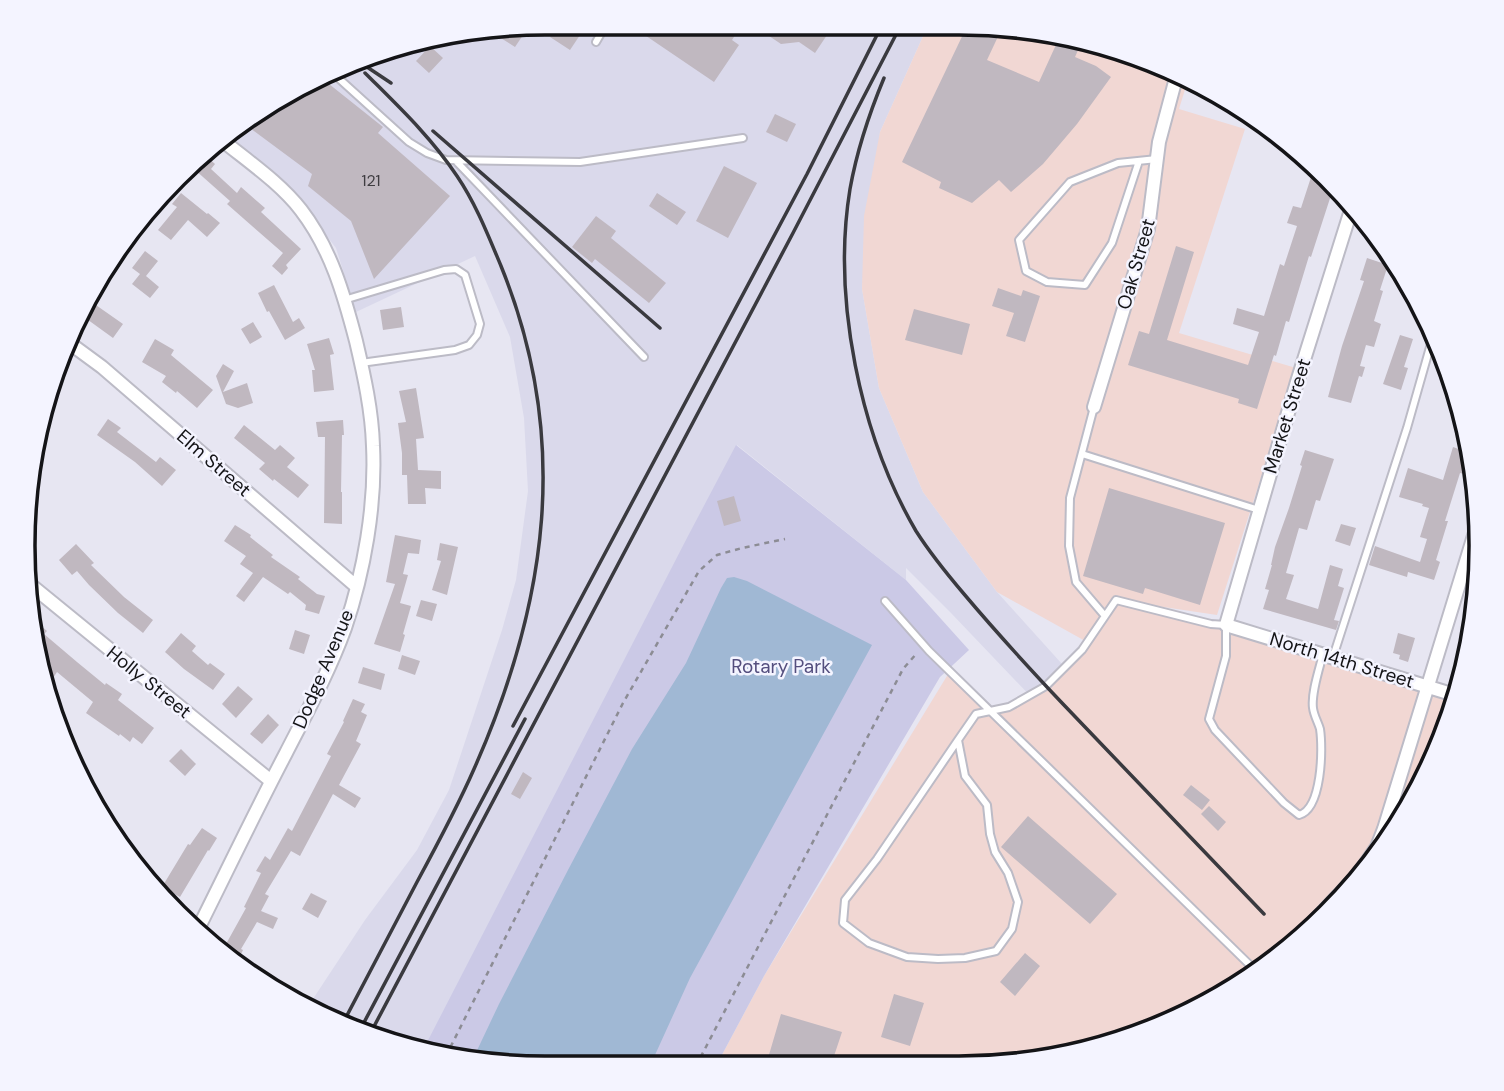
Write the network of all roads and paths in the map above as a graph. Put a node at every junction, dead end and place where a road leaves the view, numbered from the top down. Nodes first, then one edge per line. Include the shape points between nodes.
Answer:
1 (600, 35) edge
2 (596, 42) dead end
3 (339, 79) edge
4 (1175, 84) edge
5 (743, 138) dead end
6 (229, 145) edge
7 (1157, 159) junction
8 (1139, 160) junction
9 (456, 161) junction
10 (1349, 217) edge
11 (344, 300) junction
12 (75, 347) edge
13 (1429, 349) edge
14 (645, 357) dead end
15 (361, 363) junction
16 (1094, 407) joint
17 (1082, 454) junction
18 (1259, 510) junction
19 (785, 539) dead end
20 (1469, 553) edge
21 (357, 587) junction
22 (37, 590) edge
23 (885, 601) dead end
24 (1105, 616) junction
25 (1226, 625) junction
26 (924, 645) junction
27 (1328, 656) junction
28 (1428, 686) junction
29 (1447, 692) edge
30 (991, 712) junction
31 (958, 740) junction
32 (271, 781) junction
33 (1385, 826) edge
34 (202, 922) edge
35 (1250, 965) edge
36 (451, 1047) edge
37 (701, 1056) edge

1 - 2 lane
3 - 9 lane via 409,142
4 - 7 street, Oak Street
5 - 9 lane via 580,162
6 - 11 street, Dodge Avenue via 300,209 323,242
7 - 8 lane
7 - 16 street, Oak Street via 1148,229
8 - 8 lane via 1070,181 1019,240 1026,271 1046,282 1085,285 1112,243
9 - 14 lane
10 - 18 street, Market Street
11 - 15 street, Dodge Avenue
11 - 15 lane via 456,270 465,275 480,324 470,345 455,350
12 - 21 street, Elm Street
13 - 27 lane
15 - 21 street, Dodge Avenue via 373,445 373,484
16 - 17 lane
17 - 18 lane
17 - 24 lane via 1070,498 1069,546 1076,582
18 - 25 street, Market Street
19 - 36 path via 717,555 699,571 623,703
20 - 28 street
21 - 32 street, Dodge Avenue via 330,664
22 - 32 street, Holly Street
23 - 26 lane
24 - 25 lane via 1116,600
24 - 30 lane via 1082,650 1046,686
25 - 27 street, North 14th Street
25 - 27 lane via 1226,656 1209,719 1214,730 1299,815 1314,801 1322,758 1313,708 1316,683
26 - 30 lane
26 - 37 path via 903,669
27 - 28 street, North 14th Street
28 - 29 street, North 14th Street
28 - 33 street
30 - 31 lane via 976,714
30 - 35 lane
31 - 31 lane via 965,776 987,805 995,852 1018,902 1012,929 996,951 965,958 907,957 869,943 843,923 845,900
32 - 34 street, Dodge Avenue

